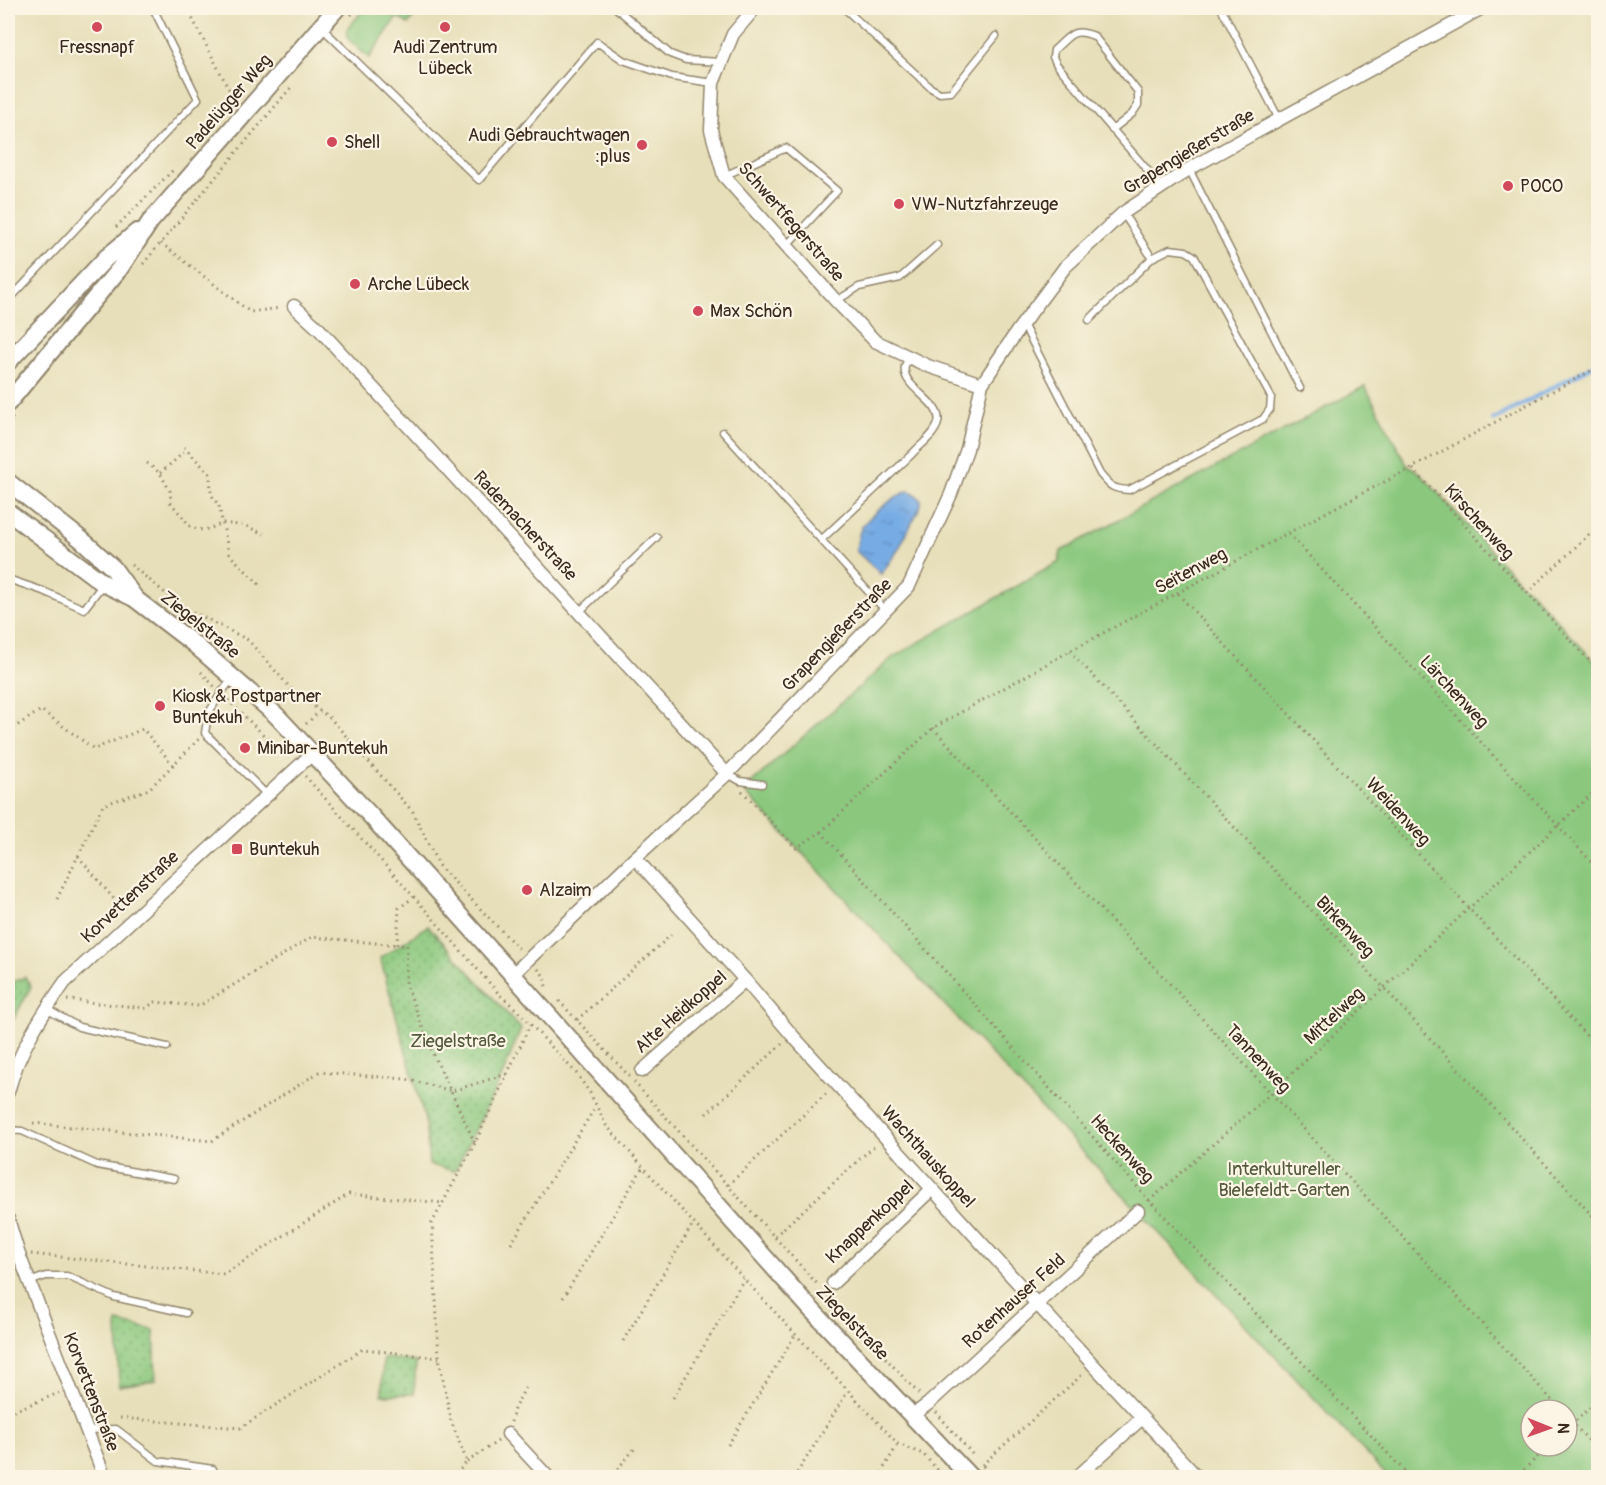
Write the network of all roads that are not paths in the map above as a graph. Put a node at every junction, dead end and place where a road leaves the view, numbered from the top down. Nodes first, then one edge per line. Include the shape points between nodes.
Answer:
1 (153, 8) edge
2 (337, 8) edge
3 (616, 8) edge
4 (755, 8) edge
5 (844, 8) edge
6 (1221, 8) edge
7 (1482, 8) edge
8 (1465, 11) edge
9 (327, 32) junction
10 (996, 36) dead end
11 (722, 62) junction
12 (713, 83) junction
13 (1279, 119) junction
14 (1112, 130) junction
15 (1189, 170) junction
16 (724, 176) junction
17 (1162, 187) junction
18 (1123, 213) junction
19 (150, 222) junction
20 (937, 245) dead end
21 (786, 246) junction
22 (1152, 258) junction
23 (8, 301) edge
24 (836, 301) junction
25 (294, 306) road end
26 (1089, 320) dead end
27 (1023, 324) junction
28 (910, 357) junction
29 (8, 363) edge
30 (982, 384) junction
31 (1300, 388) dead end
32 (11, 409) edge
33 (723, 432) dead end
34 (8, 482) edge
35 (8, 512) edge
36 (657, 537) dead end
37 (821, 540) junction
38 (8, 579) edge
39 (103, 584) junction
40 (135, 598) junction
41 (886, 610) junction
42 (579, 612) junction
43 (234, 677) junction
44 (313, 753) junction
45 (727, 774) junction
46 (762, 784) dead end
47 (267, 795) junction
48 (635, 858) junction
49 (513, 974) junction
50 (745, 980) junction
51 (46, 1009) junction
52 (167, 1047) dead end
53 (642, 1071) dead end
54 (10, 1075) edge
55 (8, 1092) edge
56 (8, 1130) edge
57 (174, 1179) dead end
58 (932, 1189) junction
59 (1138, 1212) road end
60 (8, 1219) edge
61 (29, 1282) junction
62 (833, 1282) dead end
63 (1037, 1304) junction
64 (186, 1313) dead end
65 (914, 1415) junction
66 (1142, 1418) junction
67 (87, 1430) junction
68 (508, 1434) road end
69 (213, 1469) dead end
70 (972, 1474) edge
71 (105, 1478) edge
72 (549, 1478) edge
73 (1076, 1478) edge
74 (1198, 1478) edge

1 - 23 lane via 198,99
2 - 9 main road, Padelügger Weg
3 - 11 lane via 670,54 686,60
4 - 11 street, Schwertfegerstraße via 733,34
5 - 10 lane via 940,93 951,92
6 - 13 lane
7 - 8 street, Grapengießerstraße
8 - 13 street, Grapengießerstraße
9 - 12 lane via 479,180 597,42 622,60 672,77
9 - 19 main road, Padelügger Weg via 243,116
11 - 12 street, Schwertfegerstraße
12 - 16 street, Schwertfegerstraße via 711,130
13 - 15 street, Grapengießerstraße
14 - 14 lane via 1053,57 1054,50 1075,32 1094,36 1138,92 1138,105 1132,114
14 - 17 lane
15 - 17 street, Grapengießerstraße
15 - 31 lane
16 - 21 street, Schwertfegerstraße
16 - 21 lane via 786,148 837,191
17 - 18 street, Grapengießerstraße
18 - 22 lane
18 - 27 street, Grapengießerstraße via 1065,267
19 - 29 main road, Padelügger Weg via 106,258
19 - 32 main road, Padelügger Weg via 120,268
20 - 24 lane via 900,278 859,287
21 - 24 street, Schwertfegerstraße
22 - 26 lane
22 - 27 lane via 1170,249 1194,256 1271,397 1270,409 1263,419 1129,490 1110,486 1100,474
24 - 28 street, Schwertfegerstraße via 875,341
25 - 42 street, Rademacherstraße
27 - 30 street, Grapengießerstraße
28 - 30 street, Schwertfegerstraße
28 - 37 lane via 905,366 907,379 934,407 939,422 933,433
30 - 41 street, Grapengießerstraße via 967,449 951,494 909,586
33 - 37 lane
34 - 40 main road, Ziegelstraße via 113,568
35 - 39 main road, Ziegelstraße
36 - 42 lane
37 - 41 lane
38 - 39 lane via 84,609
39 - 40 main road, Ziegelstraße
40 - 43 main road, Ziegelstraße
41 - 45 street, Grapengießerstraße
42 - 45 street, Rademacherstraße
43 - 44 main road, Ziegelstraße
43 - 47 lane via 208,714 205,733
44 - 47 street, Korvettenstraße
44 - 49 main road, Ziegelstraße
45 - 46 lane via 740,782
45 - 48 street, Grapengießerstraße
47 - 51 street, Korvettenstraße via 65,982
48 - 49 street, Grapengießerstraße
48 - 50 street, Wachthauskoppel
49 - 65 main road, Ziegelstraße via 809,1307
50 - 53 street, Alte Heidkoppel
50 - 58 street, Wachthauskoppel
51 - 52 lane via 79,1027
51 - 54 street, Korvettenstraße
54 - 55 street, Korvettenstraße
56 - 57 lane via 22,1131 97,1165
58 - 62 street, Knappenkoppel
58 - 63 street, Wachthauskoppel
59 - 63 street, Rotenhauser Feld
60 - 61 street, Korvettenstraße
61 - 64 lane via 46,1276 67,1276 114,1297
61 - 67 street, Korvettenstraße
63 - 65 street, Rotenhauser Feld
63 - 66 street, Wachthauskoppel
65 - 70 main road, Ziegelstraße
66 - 73 street
66 - 74 street, Wachthauskoppel
67 - 69 lane via 116,1429 158,1461
67 - 71 street, Korvettenstraße
68 - 72 street

